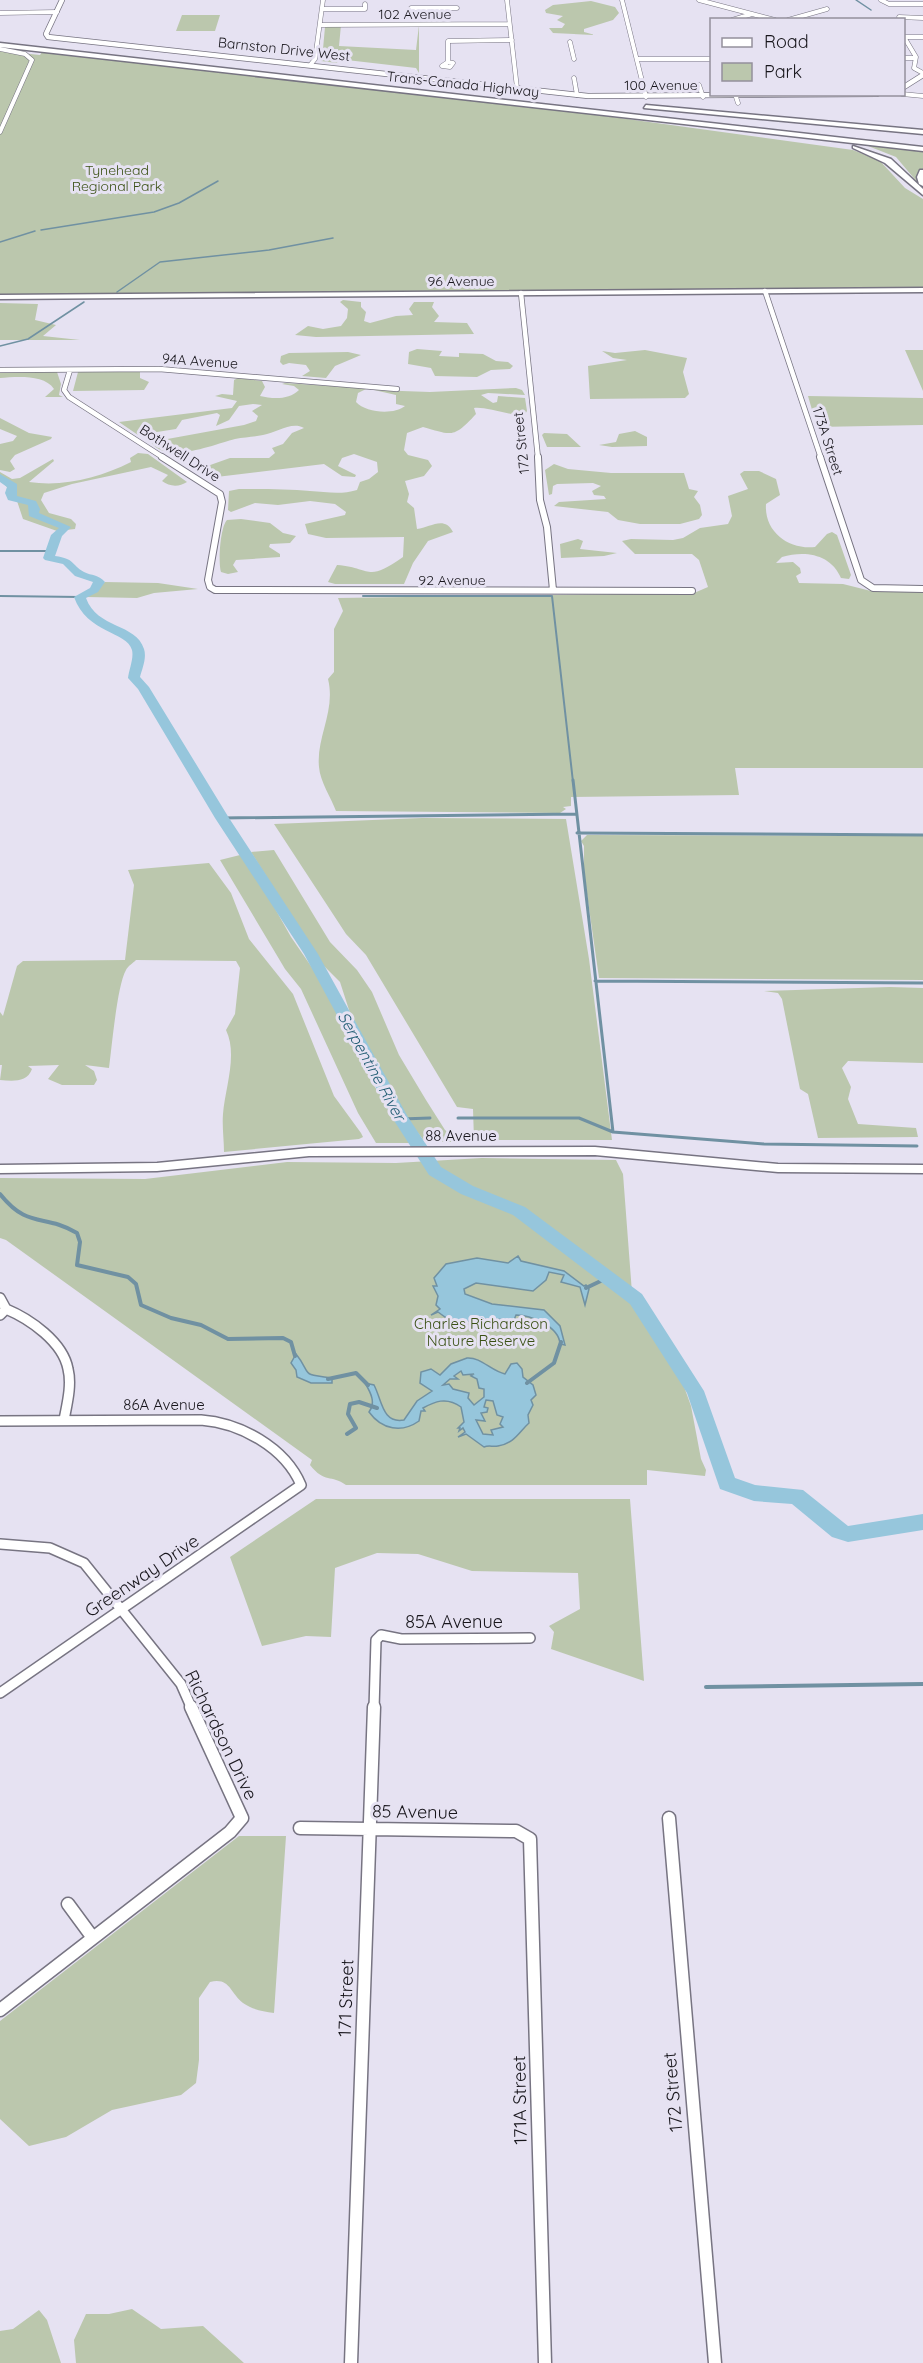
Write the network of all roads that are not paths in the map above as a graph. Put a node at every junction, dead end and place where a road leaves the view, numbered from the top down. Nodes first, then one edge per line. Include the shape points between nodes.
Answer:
1 (62, 0) edge
2 (323, 0) edge
3 (430, 0) edge
4 (507, 0) edge
5 (622, 0) edge
6 (699, 0) edge
7 (882, 0) edge
8 (366, 4) dead end
9 (923, 4) edge
10 (411, 8) dead end
11 (430, 8) junction
12 (456, 8) dead end
13 (322, 9) junction
14 (827, 9) dead end
15 (57, 12) junction
16 (3, 13) edge
17 (752, 14) junction
18 (899, 17) dead end
19 (2, 18) dead end
20 (739, 18) edge
21 (767, 18) edge
22 (795, 18) edge
23 (923, 18) edge
24 (510, 24) junction
25 (320, 25) junction
26 (905, 37) edge
27 (923, 37) edge
28 (0, 39) edge
29 (905, 39) edge
30 (512, 40) junction
31 (570, 42) dead end
32 (0, 45) edge
33 (0, 49) edge
34 (28, 56) joint
35 (710, 58) edge
36 (905, 58) edge
37 (915, 58) junction
38 (574, 59) dead end
39 (637, 59) junction
40 (448, 62) dead end
41 (311, 64) junction
42 (923, 74) edge
43 (574, 78) dead end
44 (699, 85) dead end
45 (905, 86) edge
46 (517, 88) junction
47 (905, 94) edge
48 (577, 95) junction
49 (756, 96) edge
50 (923, 96) edge
51 (646, 97) junction
52 (703, 97) junction
53 (736, 97) junction
54 (559, 99) junction
55 (738, 103) dead end
56 (615, 105) dead end
57 (627, 105) dead end
58 (624, 114) junction
59 (773, 119) junction
60 (0, 132) edge
61 (923, 132) edge
62 (923, 139) edge
63 (923, 149) edge
64 (923, 172) edge
65 (923, 184) edge
66 (923, 193) edge
67 (923, 292) edge
68 (766, 293) junction
69 (521, 295) junction
70 (0, 298) edge
71 (0, 370) edge
72 (70, 370) junction
73 (398, 389) dead end
74 (212, 589) joint
75 (923, 589) edge
76 (553, 590) junction
77 (692, 591) dead end
78 (0, 1169) edge
79 (923, 1169) edge
80 (0, 1298) edge
81 (3, 1312) edge
82 (0, 1420) edge
83 (64, 1420) junction
84 (301, 1485) joint
85 (0, 1544) edge
86 (123, 1608) junction
87 (378, 1635) joint
88 (530, 1638) dead end
89 (0, 1693) edge
90 (669, 1818) dead end
91 (300, 1828) dead end
92 (370, 1830) junction
93 (528, 1836) joint
94 (68, 1904) dead end
95 (93, 1938) junction
96 (0, 2010) edge
97 (351, 2363) edge
98 (545, 2363) edge
99 (715, 2363) edge

1 - 15 street
2 - 13 street
3 - 11 street
4 - 24 street
5 - 39 street
6 - 17 street
7 - 9 street via 889,4
8 - 13 street via 365,9
10 - 11 street
11 - 12 street
13 - 25 street
14 - 22 street
15 - 16 street
15 - 41 street, Barnston Drive West via 48,36
16 - 19 street
17 - 20 street
17 - 21 street
18 - 23 street
24 - 25 street, 102 Avenue
24 - 30 street
25 - 41 street
26 - 27 street
28 - 54 highway, Trans-Canada Highway
29 - 37 street
30 - 40 street via 448,41
30 - 46 street
31 - 38 street
32 - 58 highway, Trans-Canada Highway
33 - 34 street
34 - 60 street via 32,63
35 - 39 street
36 - 37 street
37 - 42 street via 914,68
39 - 51 street
41 - 46 street, Barnston Drive West
42 - 45 street
43 - 48 street
44 - 52 street
46 - 48 street, 100 Avenue
47 - 50 street
48 - 51 street, 100 Avenue
49 - 53 street, 100 Avenue
51 - 52 street, 100 Avenue
52 - 53 street, 100 Avenue
53 - 55 street
54 - 56 highway, Trans-Canada Highway
54 - 57 highway
58 - 63 highway, Trans-Canada Highway
58 - 66 highway via 860,148 888,161
59 - 61 highway
59 - 62 highway
59 - 62 highway via 638,107
64 - 65 highway
67 - 68 main road, 96 Avenue
68 - 69 main road, 96 Avenue
68 - 75 street, 173A Street via 861,580 877,589
69 - 70 main road, 96 Avenue
69 - 76 street, 172 Street via 540,500 547,527
71 - 72 street, 94A Avenue
72 - 73 street, 94A Avenue via 154,369
72 - 74 street, Bothwell Drive via 64,390 69,397 220,494 222,502 208,580
74 - 76 street, 92 Avenue
76 - 77 street, 92 Avenue
78 - 79 main road, 88 Avenue via 157,1167 355,1151 595,1151 778,1168
80 - 81 street
81 - 83 street via 17,1313 54,1341 68,1359 70,1380
82 - 83 street, 86A Avenue
83 - 84 street, 86A Avenue via 208,1420 232,1424 271,1448
84 - 86 street, Greenway Drive
85 - 86 street via 44,1545 71,1555 90,1568
86 - 89 street, Greenway Drive
86 - 95 street, Richardson Drive via 187,1696 242,1820
87 - 88 street, 85A Avenue via 401,1639
87 - 92 street, 171 Street
90 - 99 street, 172 Street
91 - 92 street, 85 Avenue
92 - 93 street, 85 Avenue via 516,1831
92 - 97 street, 171 Street
93 - 98 street, 171A Street via 532,1850
94 - 95 street
95 - 96 street

